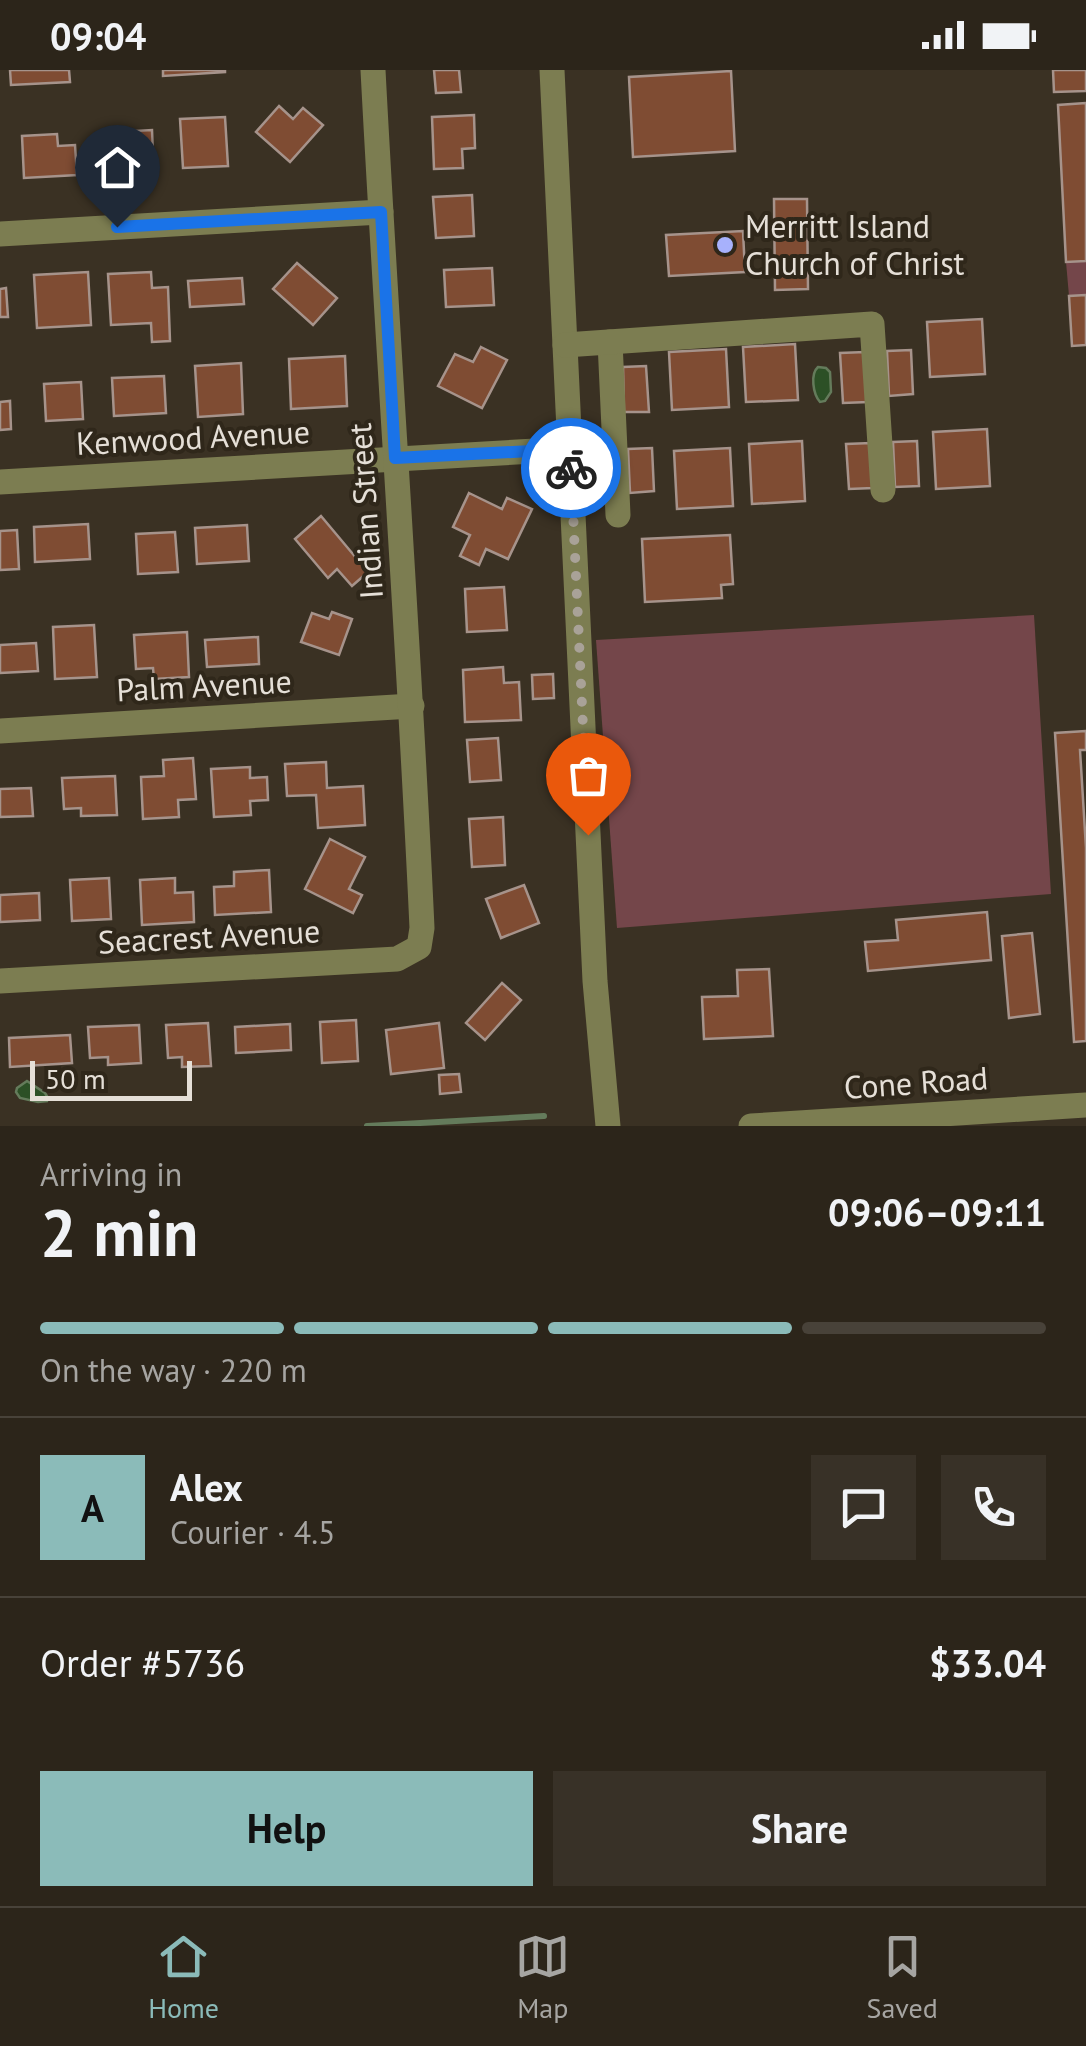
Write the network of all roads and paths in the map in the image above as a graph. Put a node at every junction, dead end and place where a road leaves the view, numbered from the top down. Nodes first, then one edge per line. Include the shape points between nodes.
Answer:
1 (374, 70) edge
2 (552, 70) edge
3 (381, 212) junction
4 (0, 234) edge
5 (610, 342) junction
6 (565, 345) junction
7 (570, 449) junction
8 (395, 458) junction
9 (0, 482) edge
10 (883, 490) dead end
11 (618, 515) dead end
12 (412, 706) junction
13 (0, 731) edge
14 (420, 947) joint
15 (0, 981) edge
16 (1086, 1105) edge
17 (942, 1119) edge
18 (608, 1126) edge
19 (751, 1126) edge

1 - 3 street, Indian Street
2 - 6 street
3 - 4 street
3 - 8 street, Indian Street
5 - 6 street
5 - 10 street via 872,324
5 - 11 street
6 - 7 street
7 - 8 street, Kenwood Avenue
7 - 18 street
8 - 9 street, Kenwood Avenue
8 - 12 street, Indian Street
12 - 13 street, Palm Avenue
12 - 14 street, Indian Street
14 - 15 street, Seacrest Avenue via 397,960
16 - 17 street, Cone Road
17 - 19 street, Cone Road

